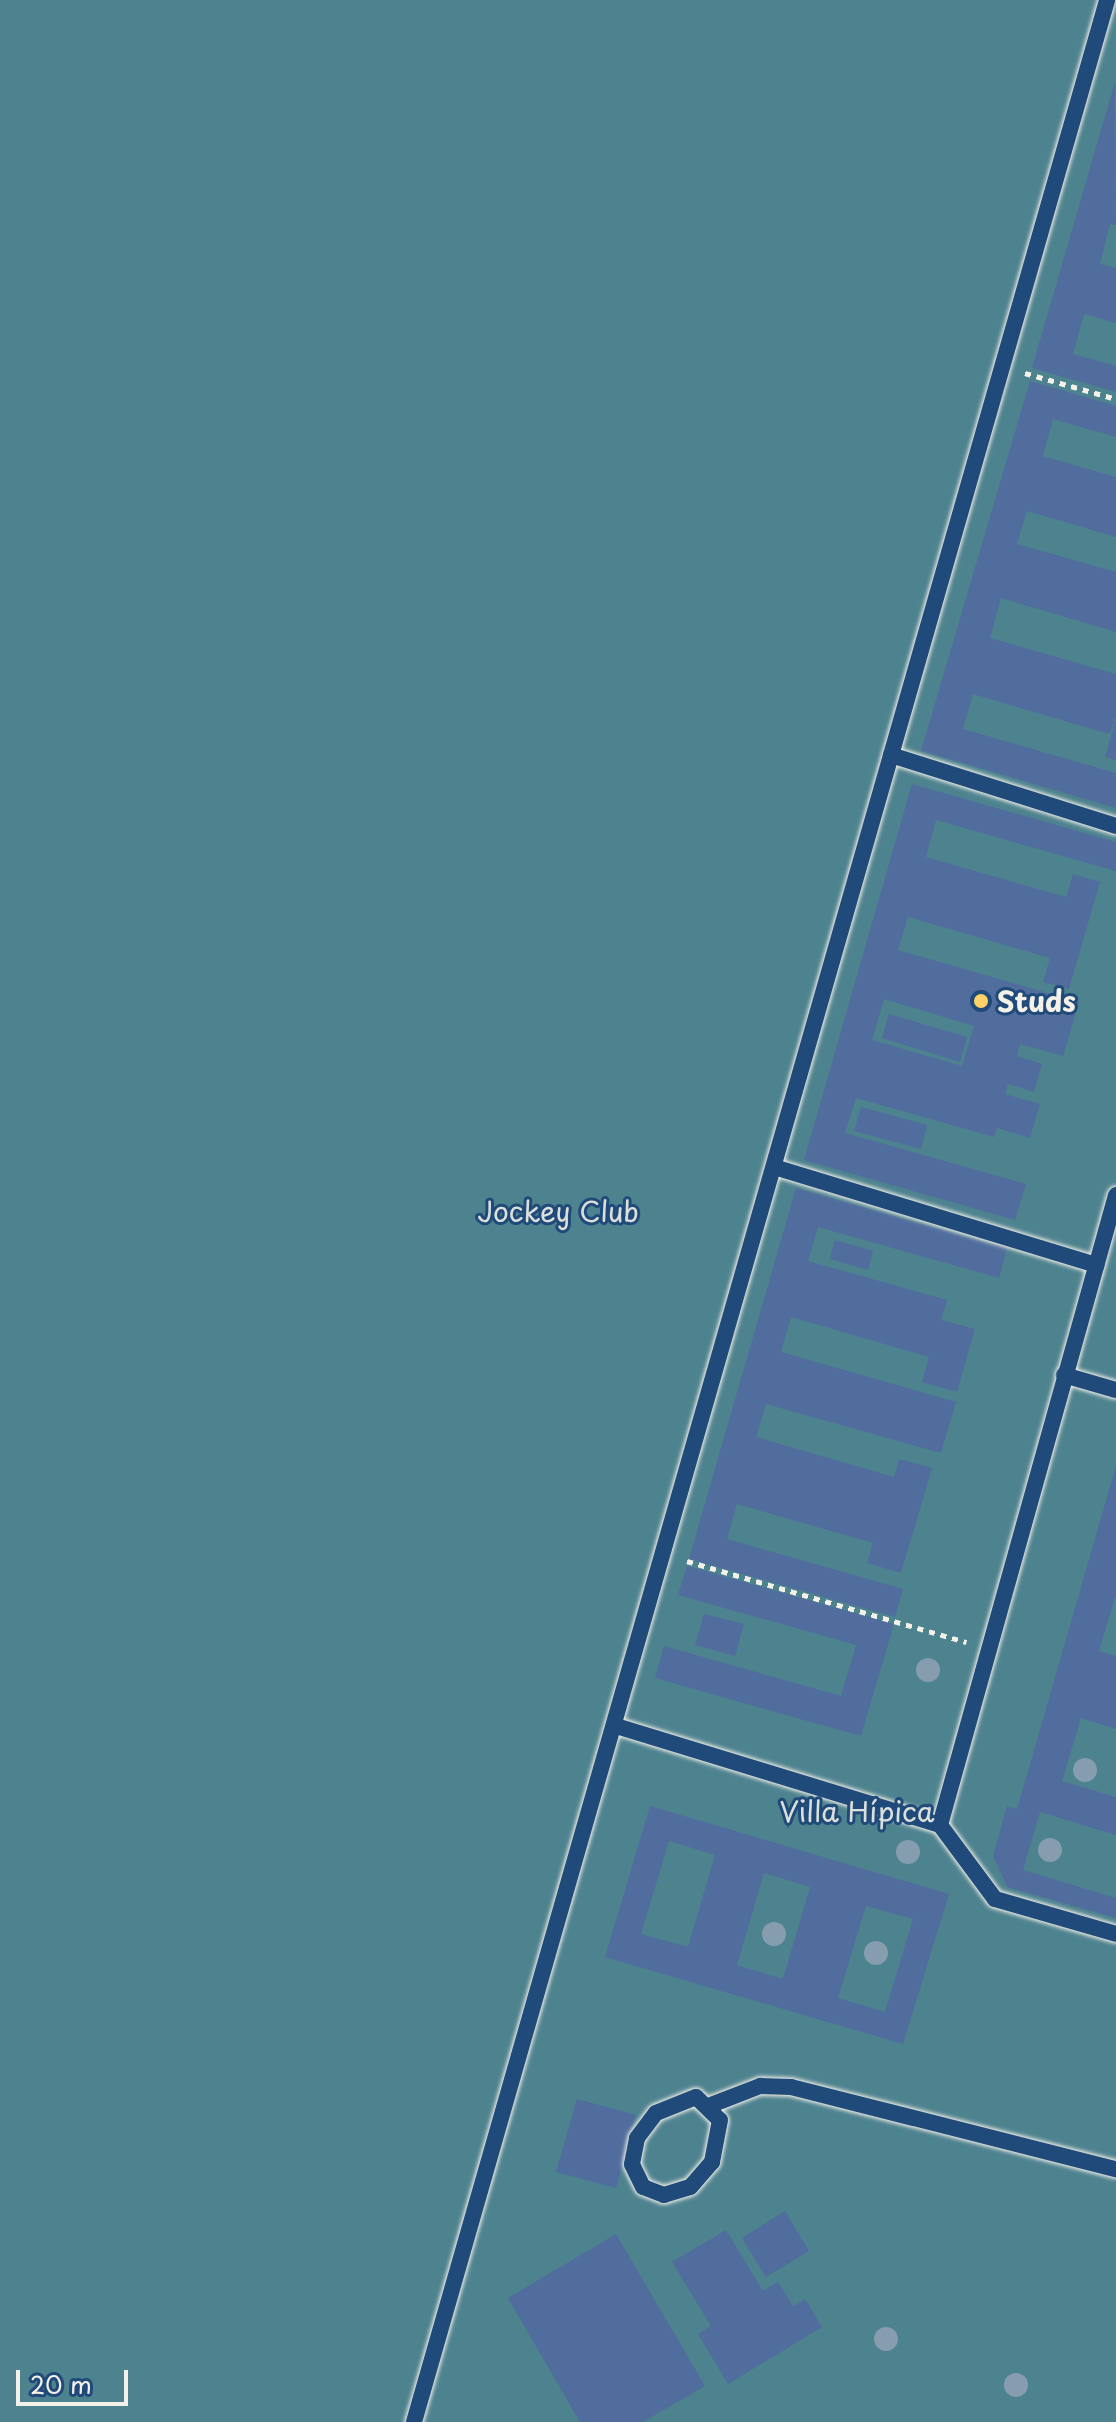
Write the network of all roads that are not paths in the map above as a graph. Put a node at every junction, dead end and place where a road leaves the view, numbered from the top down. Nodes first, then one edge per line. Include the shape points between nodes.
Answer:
1 (1107, 0) edge
2 (891, 755) junction
3 (1116, 826) edge
4 (774, 1167) junction
5 (1116, 1195) edge
6 (1096, 1265) junction
7 (1064, 1375) junction
8 (1116, 1390) edge
9 (616, 1726) junction
10 (940, 1825) junction
11 (1116, 1934) edge
12 (711, 2105) junction
13 (1116, 2169) edge
14 (414, 2422) edge

1 - 2 lane
2 - 3 lane
2 - 4 lane
4 - 6 lane
4 - 9 lane
5 - 6 lane
6 - 7 lane
7 - 8 lane
7 - 10 lane
9 - 10 lane
9 - 14 lane
10 - 11 lane via 995,1899
12 - 12 lane via 696,2097 656,2113 637,2138 632,2164 643,2187 664,2195 690,2187 712,2162 721,2140
12 - 13 lane via 760,2086 791,2087

